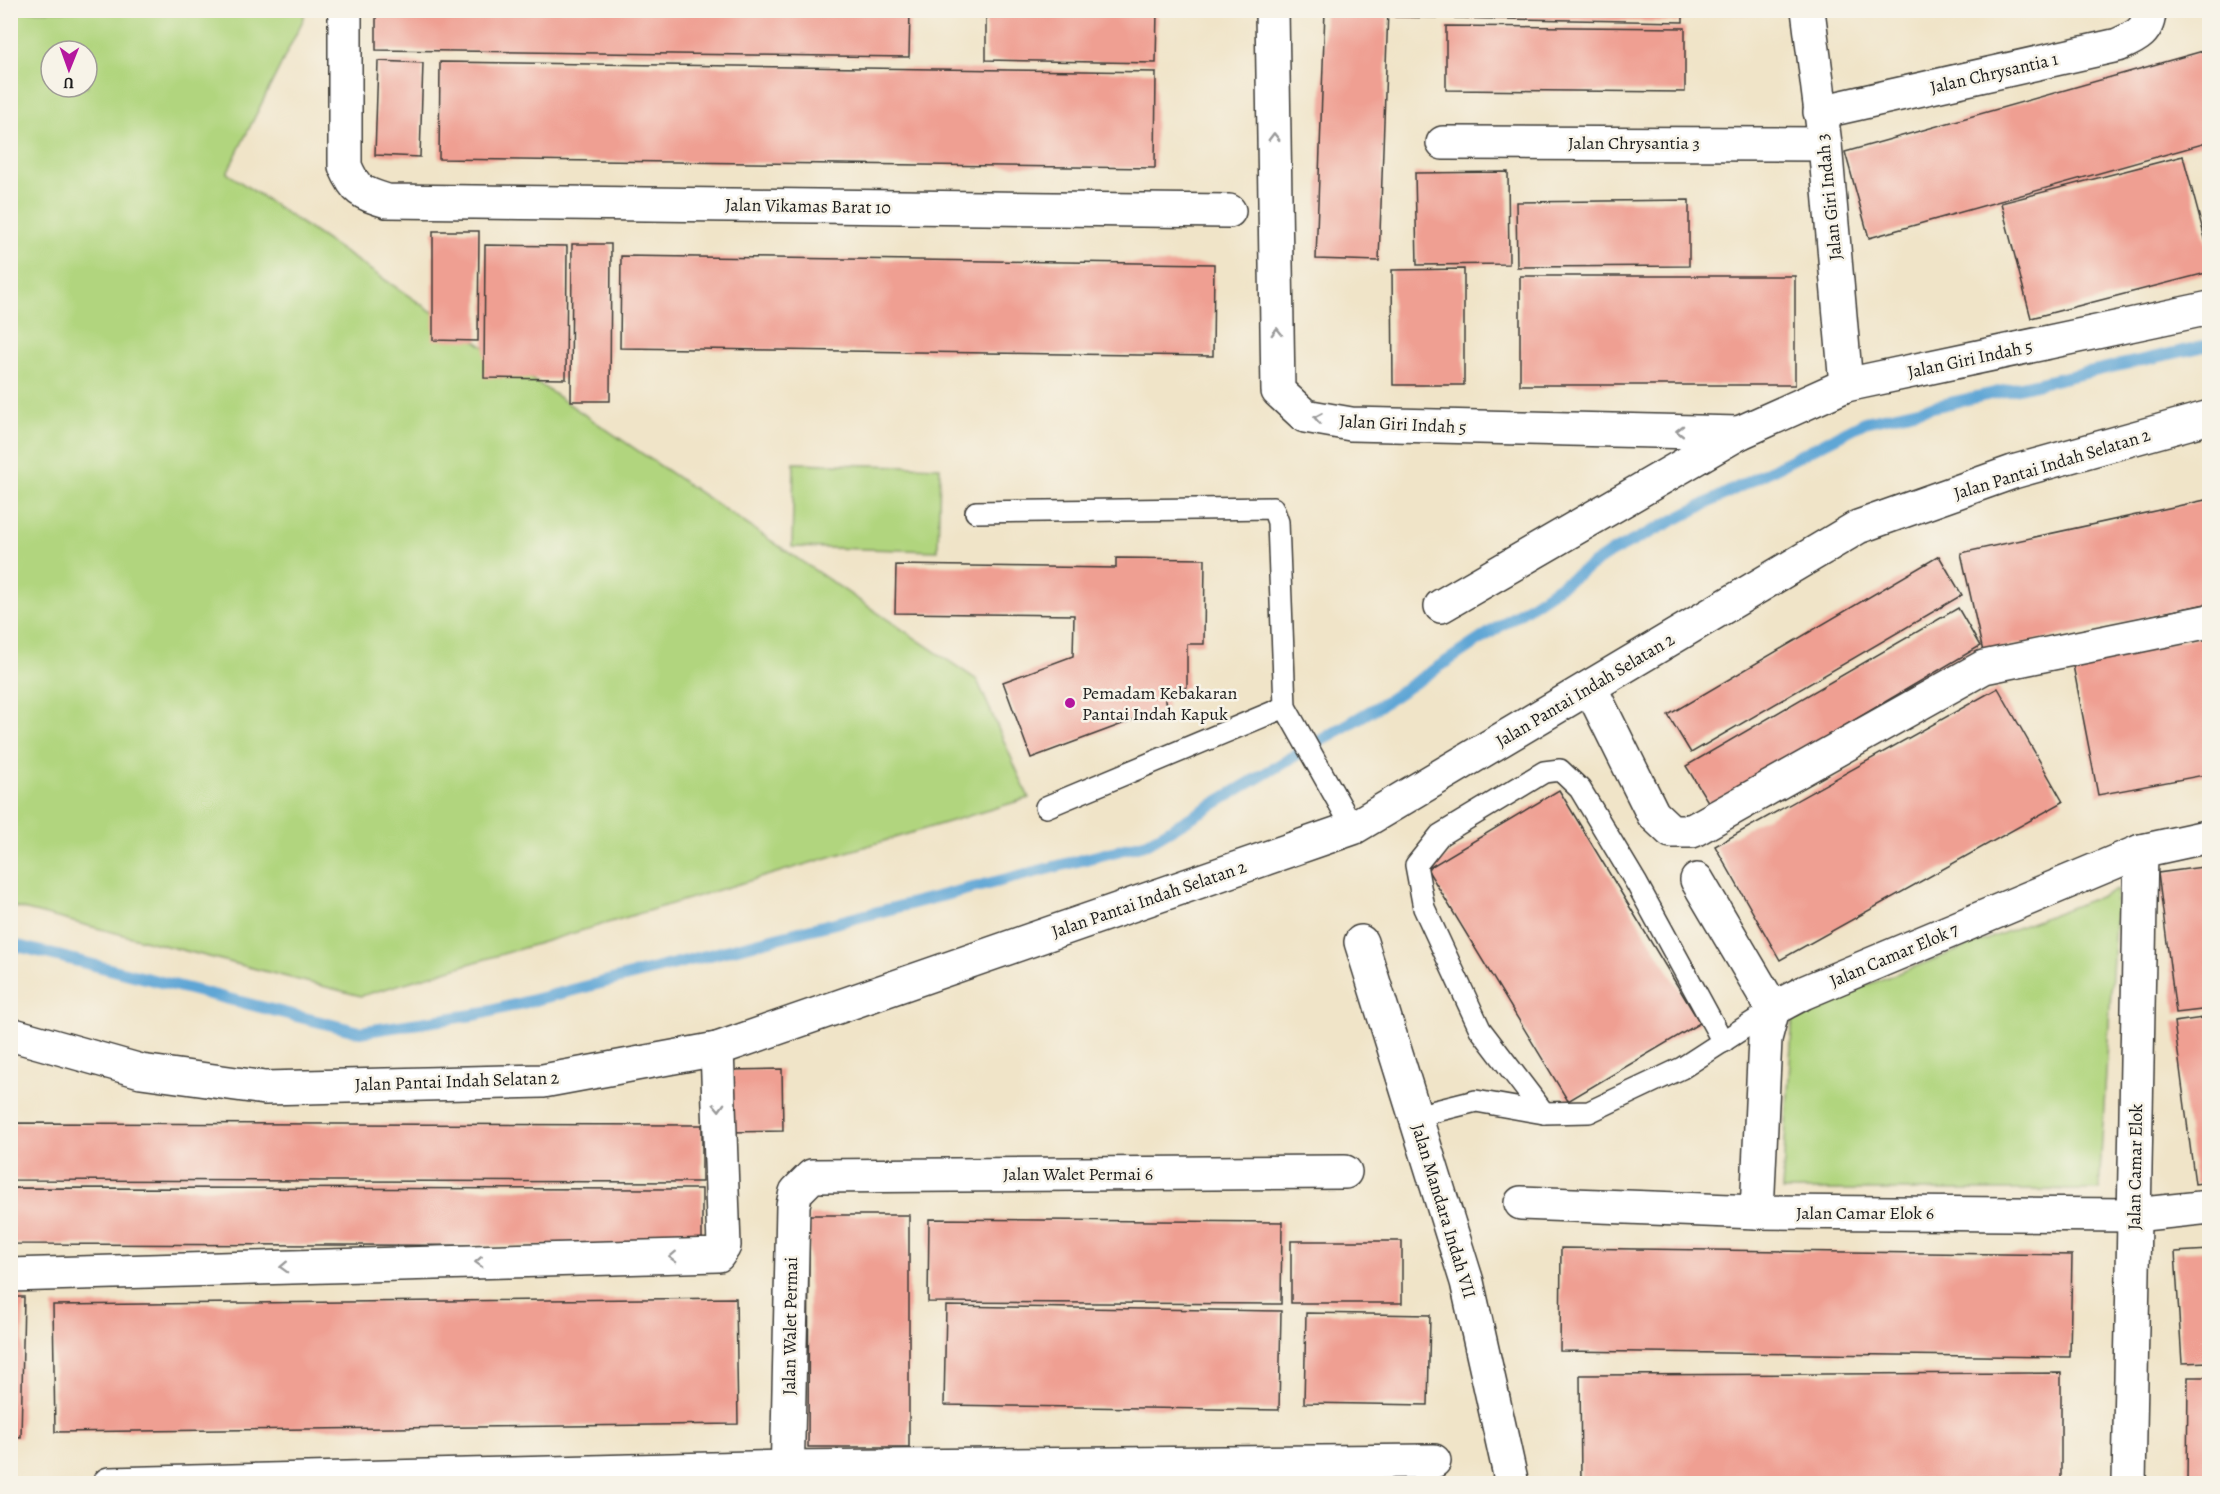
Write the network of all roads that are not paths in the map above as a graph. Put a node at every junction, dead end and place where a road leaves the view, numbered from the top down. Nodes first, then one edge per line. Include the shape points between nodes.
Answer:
1 (345, 10) edge
2 (1272, 10) edge
3 (1808, 10) edge
4 (2149, 10) edge
5 (1820, 112) junction
6 (1443, 143) dead end
7 (1825, 144) junction
8 (1229, 211) dead end
9 (2210, 308) edge
10 (1846, 385) junction
11 (2210, 417) edge
12 (1739, 432) junction
13 (976, 512) dead end
14 (1441, 606) dead end
15 (2210, 621) edge
16 (1590, 687) junction
17 (1289, 716) junction
18 (1046, 807) dead end
19 (1353, 828) junction
20 (2210, 836) edge
21 (2141, 851) junction
22 (1697, 880) dead end
23 (1361, 942) dead end
24 (1773, 1009) junction
25 (10, 1034) edge
26 (1723, 1042) junction
27 (717, 1049) junction
28 (1544, 1113) junction
29 (1416, 1116) junction
30 (1345, 1172) dead end
31 (812, 1176) joint
32 (1521, 1203) dead end
33 (2210, 1207) edge
34 (1757, 1212) junction
35 (2134, 1215) junction
36 (10, 1275) edge
37 (1434, 1461) dead end
38 (787, 1475) edge
39 (109, 1484) edge
40 (1512, 1484) edge
41 (2129, 1484) edge

1 - 8 street, Jalan Vikamas Barat 10 via 345,166 361,192 387,201
12 -> 2 street, Jalan Giri Indah 5 via 1352,424 1305,416 1278,391
3 - 5 street, Jalan Giri Indah 3
4 - 5 street, Jalan Chrysantia 1 via 2148,24 2139,36 2118,45
5 - 7 street, Jalan Giri Indah 3
6 - 7 street, Jalan Chrysantia 3
7 - 10 street, Jalan Giri Indah 3
9 - 10 street, Jalan Giri Indah 5
10 - 12 street, Jalan Giri Indah 5
11 - 16 street, Jalan Pantai Indah Selatan 2 via 2013,472 1858,527
12 - 14 street, Jalan Giri Indah 5
13 - 17 lane via 1273,508 1278,522
15 - 16 street via 1984,667 1692,831 1671,831 1653,813
16 - 19 street, Jalan Pantai Indah Selatan 2
17 - 18 lane
17 - 19 lane
19 - 27 street, Jalan Pantai Indah Selatan 2
20 - 21 street, Jalan Camar Elok 7
21 - 24 street, Jalan Camar Elok 7 via 1814,988
21 - 35 street, Jalan Camar Elok
22 - 24 street
23 - 29 street, Jalan Mandara Indah VII
24 - 26 lane
24 - 34 street via 1765,1039
25 - 27 street, Jalan Pantai Indah Selatan 2 via 141,1071 265,1088 543,1081
26 - 28 lane via 1682,1068 1589,1112
26 - 28 lane via 1580,789 1560,770 1544,772 1440,835 1416,865 1424,908 1480,1029
27 -> 36 street via 724,1246 718,1255
28 - 29 lane via 1476,1101
29 - 40 street, Jalan Mandara Indah VII via 1467,1282
30 - 31 street, Jalan Walet Permai 6
31 - 38 street, Jalan Walet Permai via 796,1192 793,1204
32 - 34 street, Jalan Camar Elok 6
33 - 35 street, Jalan Camar Elok 6
34 - 35 street, Jalan Camar Elok 6
35 - 41 street, Jalan Camar Elok
37 - 38 street
38 - 39 street

